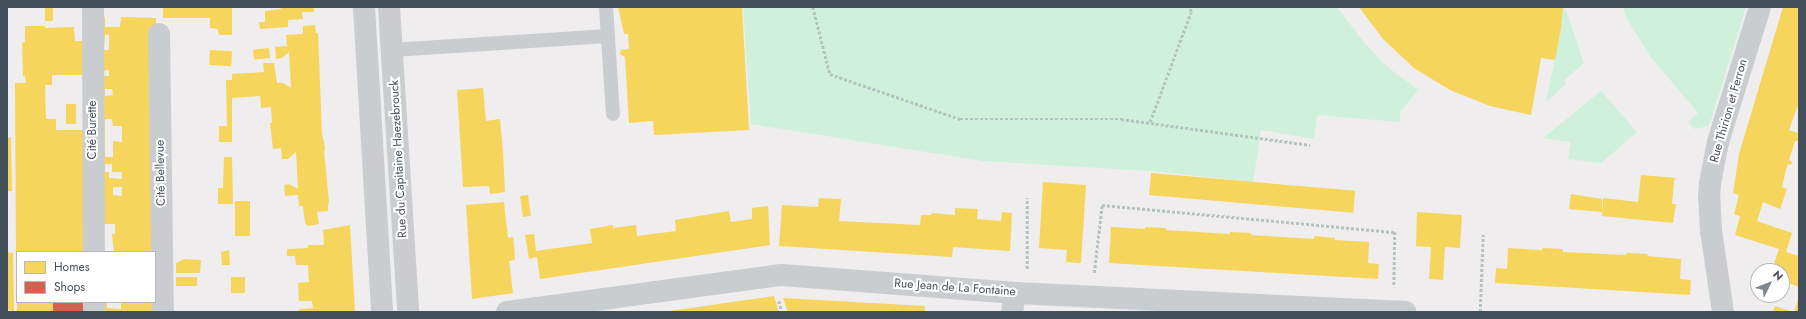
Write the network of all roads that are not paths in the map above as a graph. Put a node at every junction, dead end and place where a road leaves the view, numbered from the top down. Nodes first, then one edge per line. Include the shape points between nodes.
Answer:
1 (93, 7) edge
2 (364, 7) edge
3 (389, 7) edge
4 (606, 7) edge
5 (1760, 7) edge
6 (159, 34) dead end
7 (608, 36) junction
8 (392, 50) junction
9 (613, 114) dead end
10 (94, 251) edge
11 (1018, 299) edge
12 (1204, 307) edge
13 (163, 312) edge
14 (382, 312) edge
15 (408, 312) edge
16 (507, 312) edge
17 (1400, 312) edge
18 (1723, 312) edge

1 - 10 street, Cité Burette
2 - 14 street
3 - 8 street, Rue du Capitaine Haezebrouck
4 - 7 lane
5 - 18 street, Rue Thirion et Ferron via 1718,142 1710,183 1710,231
6 - 13 street, Cité Bellevue
7 - 8 lane
7 - 9 lane
8 - 15 street, Rue du Capitaine Haezebrouck
11 - 12 street, Rue Jean de La Fontaine via 1092,297
11 - 16 street, Rue Jean de La Fontaine via 792,275 770,275
12 - 17 street, Rue Jean de La Fontaine

